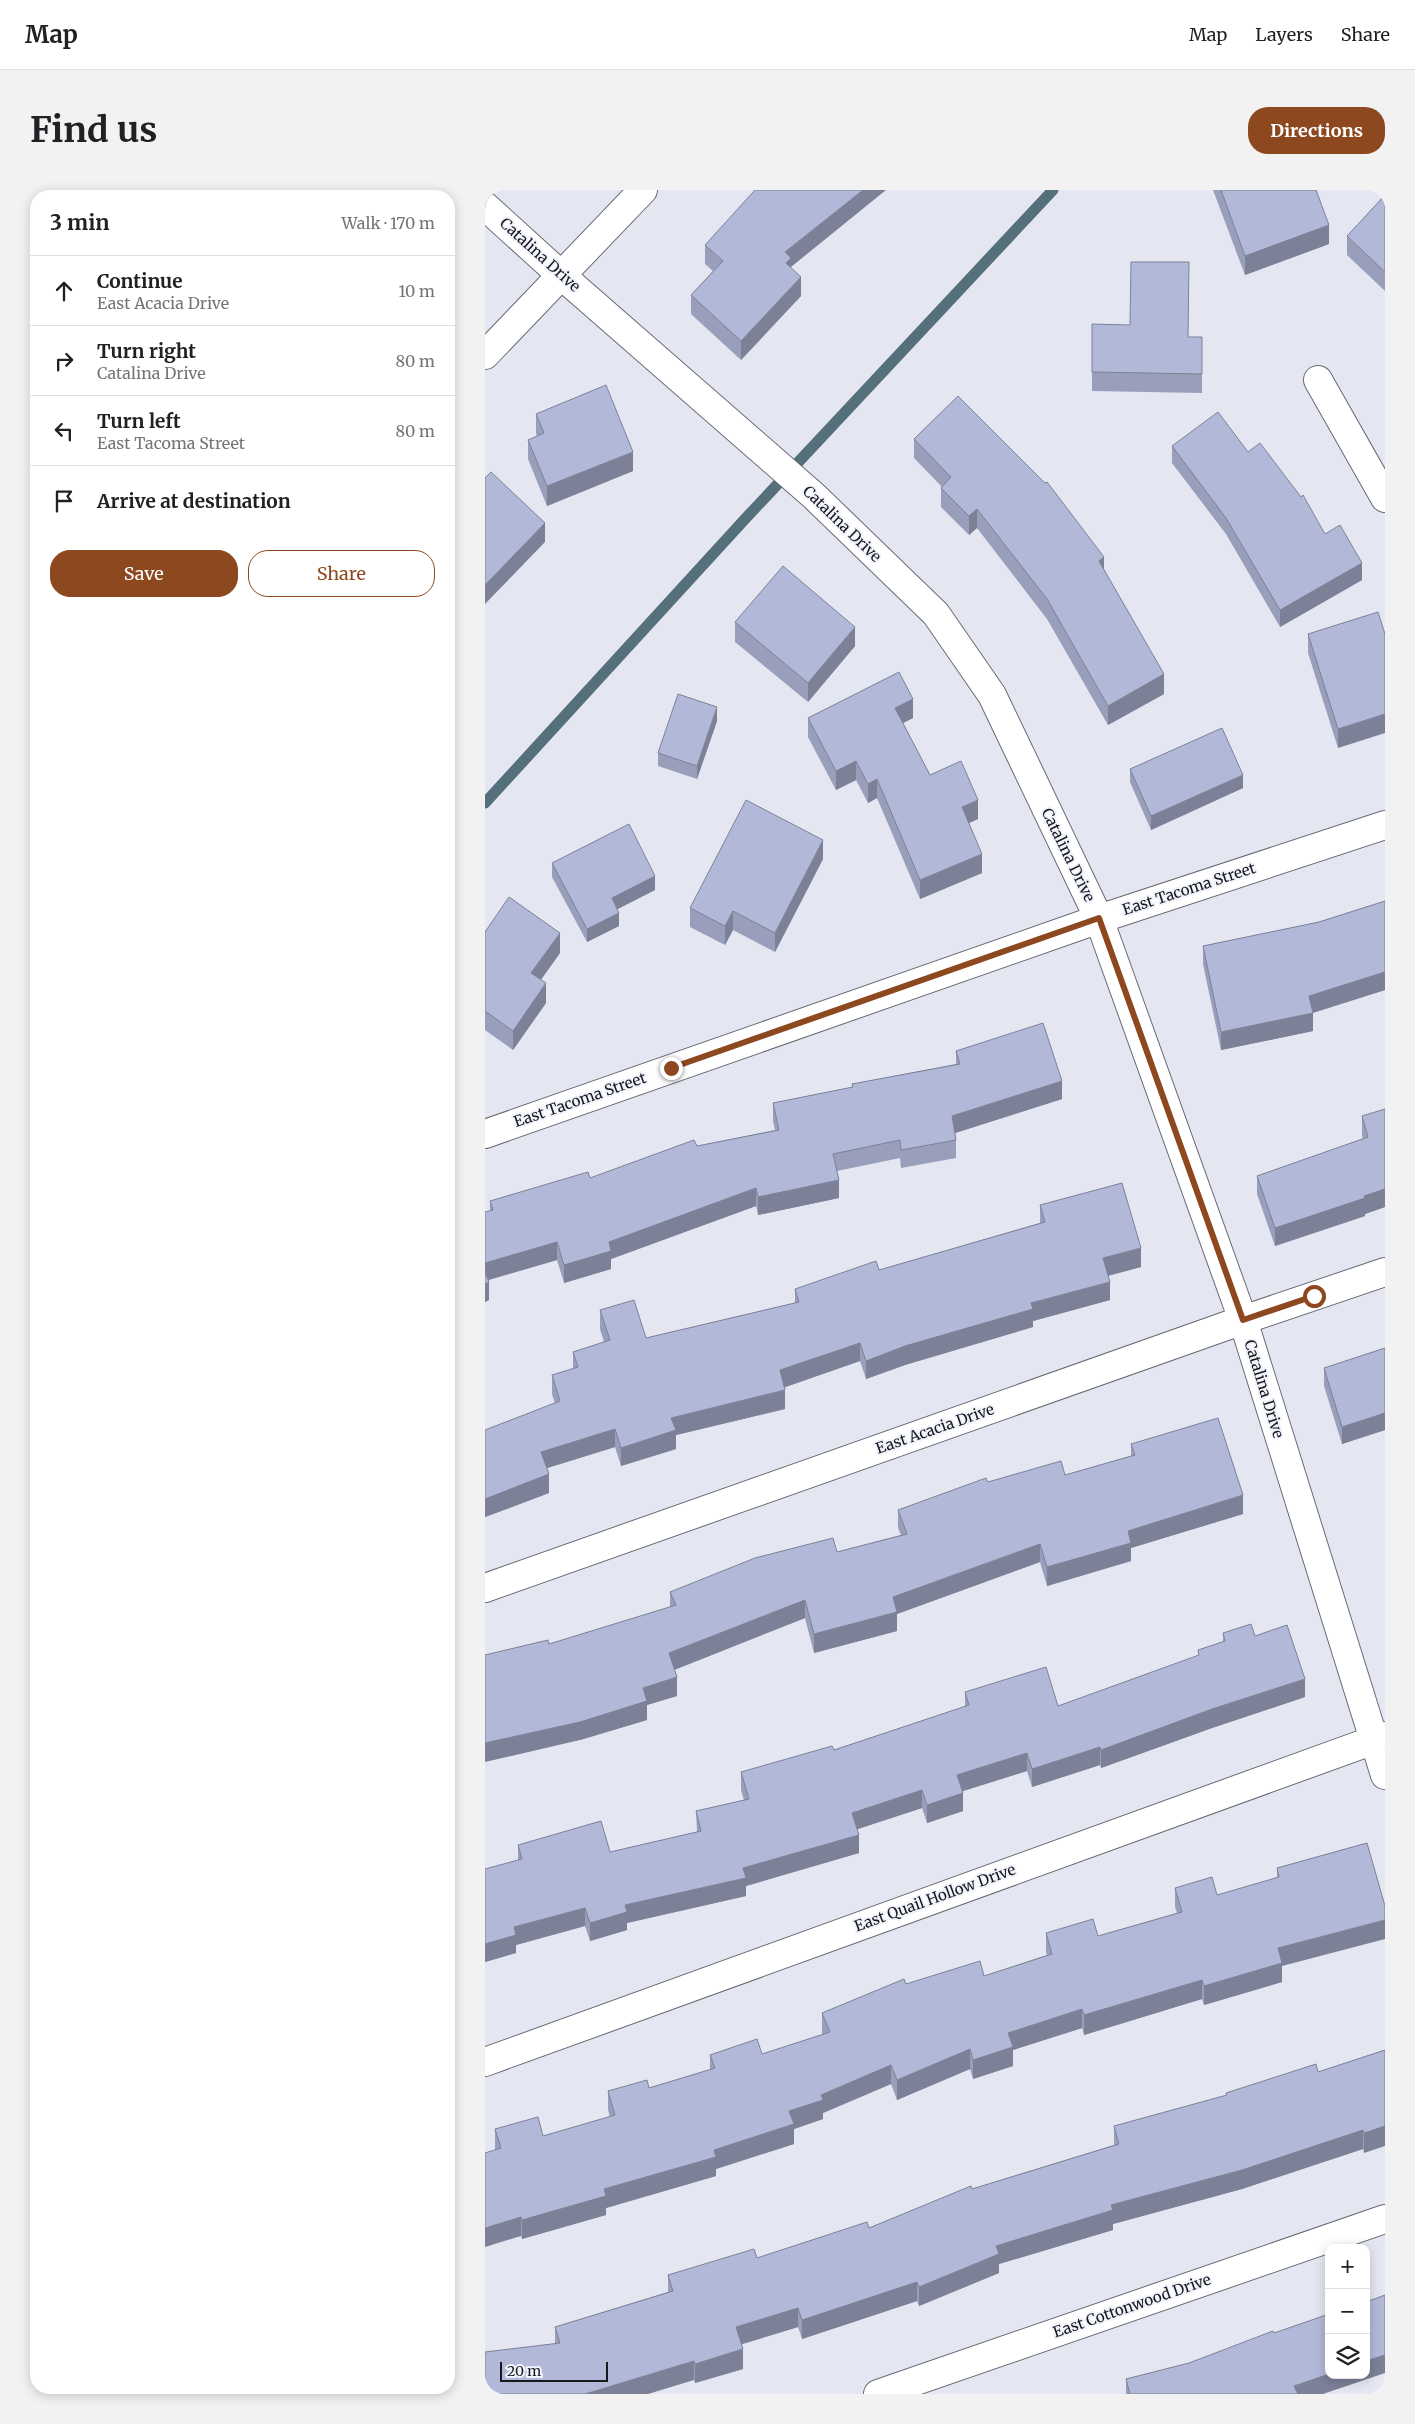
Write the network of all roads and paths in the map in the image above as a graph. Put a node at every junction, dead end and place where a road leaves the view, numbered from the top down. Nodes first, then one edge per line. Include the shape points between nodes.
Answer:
1 (643, 190) edge
2 (485, 206) edge
3 (562, 276) junction
4 (485, 355) edge
5 (1318, 380) dead end
6 (1385, 498) edge
7 (1385, 825) edge
8 (1099, 918) junction
9 (485, 1134) edge
10 (1385, 1272) edge
11 (1243, 1320) junction
12 (485, 1588) edge
13 (1379, 1738) edge
14 (1385, 1774) edge
15 (485, 2062) edge
16 (1385, 2219) edge
17 (878, 2394) edge

1 - 3 street
2 - 3 street, Catalina Drive
3 - 4 street
3 - 8 street, Catalina Drive via 814,496 936,614 992,695
5 - 6 street
7 - 8 street, East Tacoma Street
8 - 9 street, East Tacoma Street
8 - 11 street, Catalina Drive
10 - 11 street, East Acacia Drive
11 - 12 street, East Acacia Drive
11 - 13 street, Catalina Drive
13 - 14 street, Catalina Drive
13 - 15 street, East Quail Hollow Drive
16 - 17 street, East Cottonwood Drive

